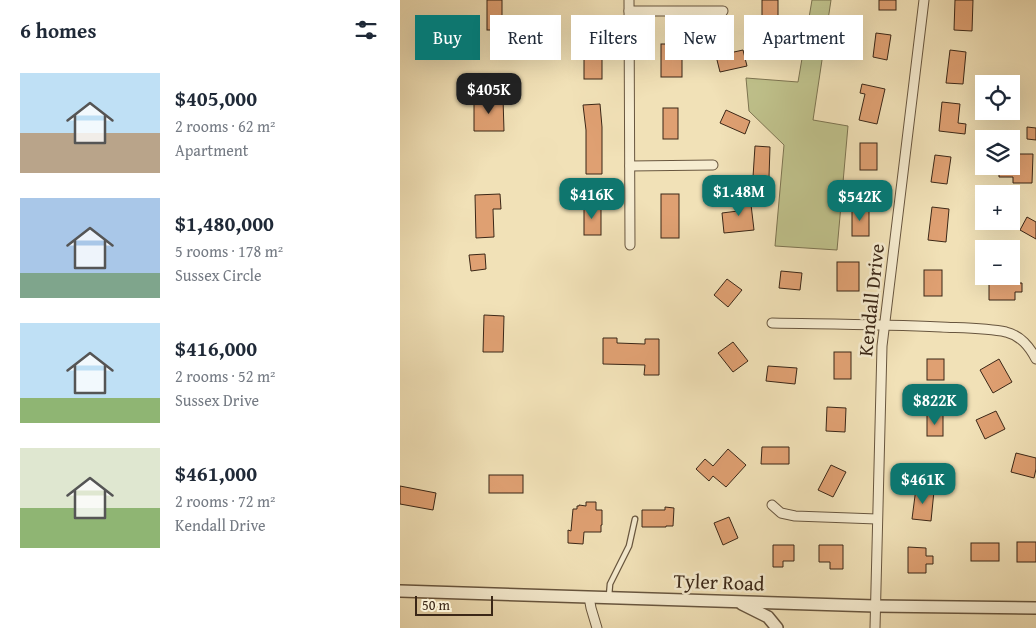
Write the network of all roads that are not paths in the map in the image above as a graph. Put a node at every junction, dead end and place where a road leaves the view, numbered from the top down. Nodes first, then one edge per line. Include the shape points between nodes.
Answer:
1 (629, 0) edge
2 (924, 0) edge
3 (629, 11) junction
4 (723, 11) dead end
5 (713, 165) dead end
6 (630, 166) junction
7 (630, 245) dead end
8 (772, 323) dead end
9 (885, 324) junction
10 (1036, 359) edge
11 (772, 505) dead end
12 (635, 519) dead end
13 (877, 520) junction
14 (400, 591) edge
15 (589, 597) junction
16 (609, 598) junction
17 (738, 602) junction
18 (874, 606) junction
19 (1036, 608) edge
20 (597, 628) edge
21 (777, 628) edge
22 (875, 628) edge

1 - 3 street
2 - 9 street, Kendall Drive
3 - 4 street
3 - 6 street
5 - 6 street
6 - 7 street
8 - 9 street
9 - 10 street via 1006,332 1024,341
9 - 13 street, Kendall Drive
11 - 13 street via 781,513 796,516
12 - 16 lane via 630,546 610,584
13 - 18 street, Kendall Drive
14 - 15 street, Tyler Road
15 - 16 street, Tyler Road
15 - 20 street
16 - 17 street, Tyler Road
17 - 18 street, Tyler Road
17 - 21 street via 768,617
18 - 19 street, Tyler Road
18 - 22 street, Kendall Drive

